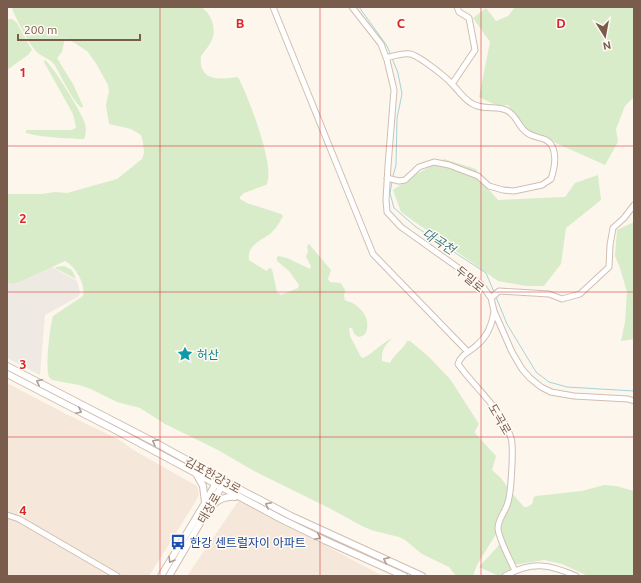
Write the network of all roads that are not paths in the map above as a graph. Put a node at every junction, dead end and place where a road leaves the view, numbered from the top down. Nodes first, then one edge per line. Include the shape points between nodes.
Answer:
1 (273, 7) edge
2 (352, 7) edge
3 (457, 7) edge
4 (390, 57) junction
5 (452, 84) junction
6 (391, 179) junction
7 (634, 205) edge
8 (494, 296) junction
9 (494, 311) junction
10 (468, 352) junction
11 (7, 366) edge
12 (7, 374) edge
13 (634, 401) edge
14 (196, 474) junction
15 (218, 478) junction
16 (225, 481) junction
17 (215, 484) junction
18 (221, 488) junction
19 (240, 498) junction
20 (208, 504) junction
21 (7, 515) edge
22 (515, 571) junction
23 (117, 576) edge
24 (161, 576) edge
25 (169, 576) edge
26 (404, 576) edge
27 (422, 576) edge
28 (505, 576) edge
29 (576, 576) edge

1 - 10 street via 373,254
2 - 4 street, 두밀로
3 - 5 street via 458,12 470,18 475,50
4 - 5 street via 411,54 424,61
4 - 6 street, 두밀로 via 394,90
5 - 6 street via 473,104 484,108 507,110 526,132 550,143 555,154 551,179 542,185 514,191 503,190 489,186 478,176 434,162 419,167 405,180
6 - 8 street, 두밀로 via 386,200 388,212 401,227
7 - 8 street via 613,228 609,267 580,294 562,299 549,294 499,291
8 - 9 street, 두밀로
9 - 10 street via 491,327 479,344
9 - 13 street, 두밀로 via 522,369 541,387 551,392 574,396
10 - 22 street, 도곡로 via 460,357 458,364 488,399 511,439 510,499 498,530
15 -> 11 street, 김포한강3로 via 150,439
12 -> 14 street, 김포한강3로
14 - 17 street, 김포한강3로
14 - 20 street via 203,486
15 - 16 street, 김포한강3로
15 - 17 street
16 - 18 street, 태장로
27 -> 16 street, 김포한강3로 via 291,516
17 - 18 street, 김포한강3로
17 - 20 street
18 - 19 street, 김포한강3로
18 - 20 street, 태장로
19 - 20 street via 227,497
19 -> 26 street, 김포한강3로
20 -> 24 street
20 - 25 street, 태장로
21 - 23 street via 19,519
22 - 28 street
22 - 29 street via 542,565

